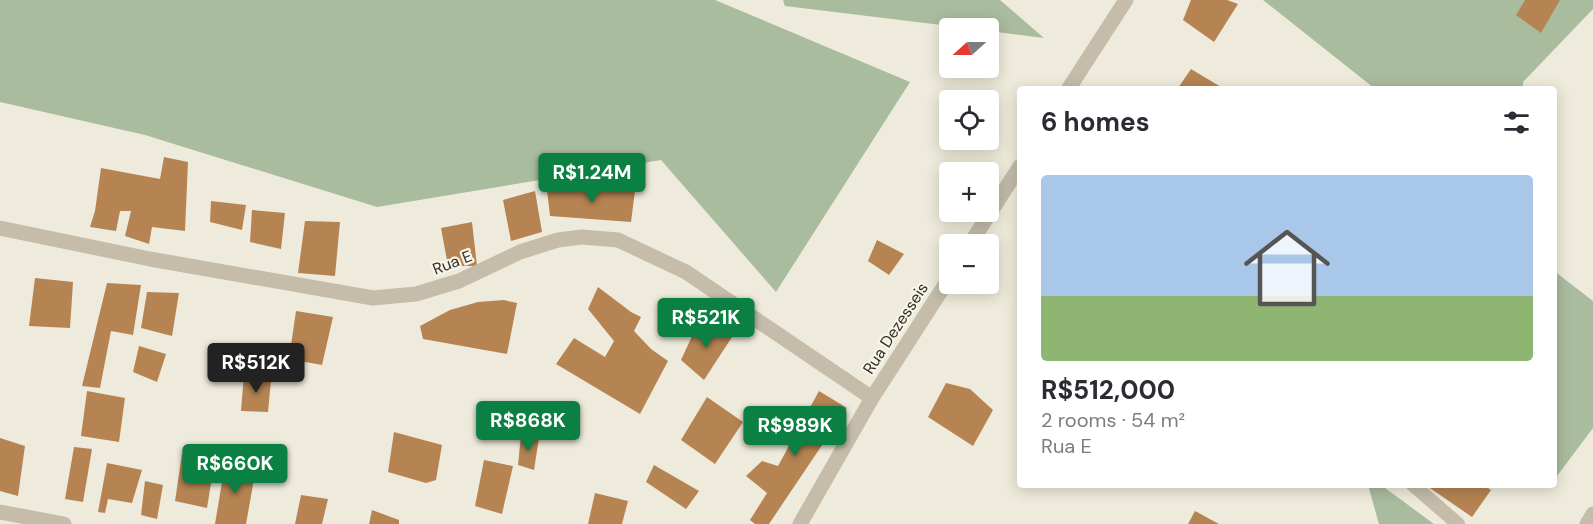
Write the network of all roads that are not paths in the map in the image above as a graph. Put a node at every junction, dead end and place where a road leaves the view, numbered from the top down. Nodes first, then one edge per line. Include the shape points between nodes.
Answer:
1 (1126, 0) edge
2 (1071, 86) edge
3 (1017, 171) edge
4 (0, 228) edge
5 (976, 234) edge
6 (939, 293) edge
7 (872, 398) junction
8 (1417, 488) edge
9 (0, 512) edge
10 (1593, 514) edge
11 (64, 524) edge
12 (800, 524) edge
13 (1458, 524) edge
14 (1587, 524) edge

1 - 2 street
3 - 5 street
4 - 7 street, Rua E via 373,298 416,294 459,281 520,252 558,240 618,240 686,272
6 - 7 street, Rua Dezesseis
7 - 12 street, Rua Dezesseis
8 - 13 lane
9 - 11 street
10 - 14 street

